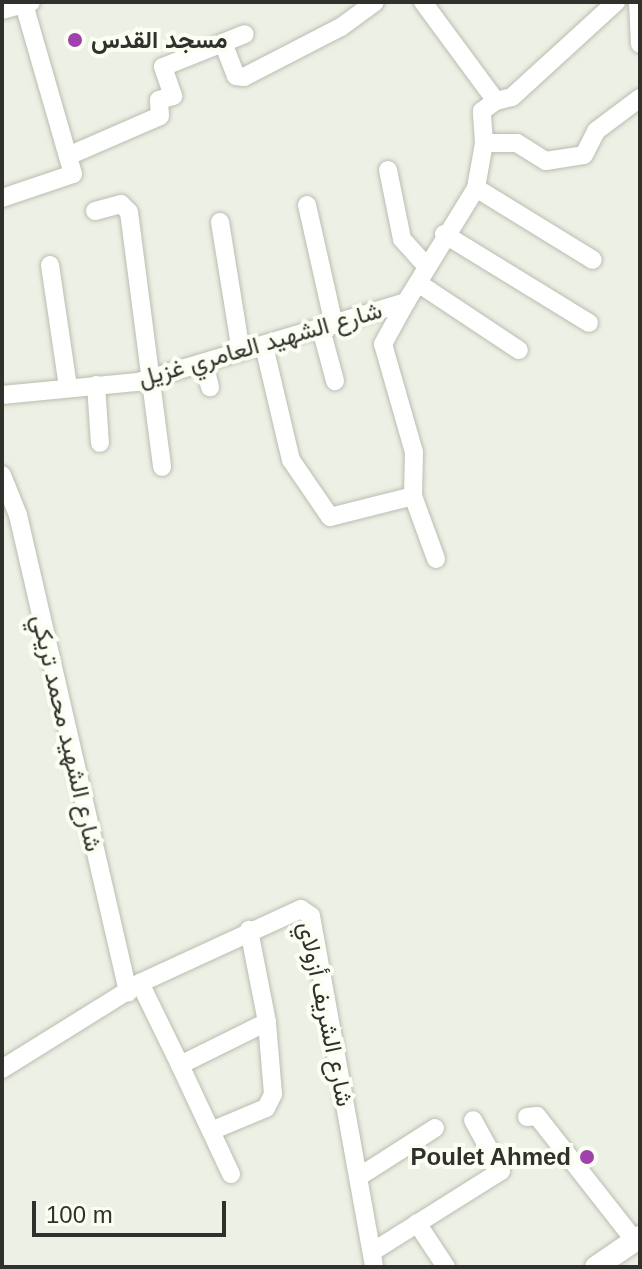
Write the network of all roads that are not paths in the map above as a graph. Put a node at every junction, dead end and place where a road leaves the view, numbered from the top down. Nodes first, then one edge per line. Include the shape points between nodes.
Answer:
1 (375, 2) edge
2 (423, 2) edge
3 (616, 2) edge
4 (638, 2) edge
5 (27, 3) edge
6 (2, 10) edge
7 (245, 34) dead end
8 (640, 44) edge
9 (224, 45) junction
10 (640, 98) edge
11 (496, 101) junction
12 (484, 143) junction
13 (68, 156) junction
14 (388, 170) dead end
15 (476, 188) junction
16 (2, 198) edge
17 (307, 205) dead end
18 (95, 211) dead end
19 (220, 222) dead end
20 (444, 234) junction
21 (593, 260) dead end
22 (50, 265) dead end
23 (422, 275) junction
24 (406, 302) junction
25 (589, 323) dead end
26 (327, 327) junction
27 (264, 346) junction
28 (519, 350) dead end
29 (241, 351) junction
30 (204, 363) junction
31 (154, 376) junction
32 (335, 381) dead end
33 (96, 385) junction
34 (68, 387) junction
35 (210, 387) dead end
36 (2, 395) edge
37 (100, 443) dead end
38 (162, 467) dead end
39 (2, 475) edge
40 (413, 496) junction
41 (10, 518) edge
42 (436, 559) dead end
43 (249, 930) junction
44 (134, 988) junction
45 (267, 1022) junction
46 (180, 1065) junction
47 (2, 1069) edge
48 (527, 1117) dead end
49 (473, 1120) dead end
50 (435, 1128) dead end
51 (211, 1131) junction
52 (231, 1174) dead end
53 (360, 1176) junction
54 (417, 1223) junction
55 (638, 1239) edge
56 (373, 1260) edge
57 (446, 1267) edge
58 (596, 1267) edge

1 - 9 street via 341,27 244,77 236,76
2 - 11 street
3 - 11 street via 512,97
4 - 8 street
5 - 6 street
5 - 13 street
7 - 9 street
9 - 13 street via 163,67 173,96 159,100 160,116
10 - 12 street via 596,131 584,155 546,161 517,143
11 - 12 street, شارع الشهيد العامري غزيل via 482,111
12 - 15 street, شارع الشهيد العامري غزيل
13 - 16 street via 73,174
14 - 23 street via 402,239
15 - 20 street, شارع الشهيد العامري غزيل
15 - 21 street
17 - 26 street
18 - 31 street via 121,204 129,212
19 - 29 street
20 - 23 street, شارع الشهيد العامري غزيل
20 - 25 street
22 - 34 street
23 - 24 street, شارع الشهيد العامري غزيل
23 - 28 street
24 - 26 street, شارع الشهيد العامري غزيل
24 - 40 street via 383,344 414,452
26 - 27 street, شارع الشهيد العامري غزيل
26 - 32 street
27 - 29 street, شارع الشهيد العامري غزيل
27 - 40 street via 291,460 330,517
29 - 30 street, شارع الشهيد العامري غزيل
30 - 31 street, شارع الشهيد العامري غزيل
30 - 35 street
31 - 33 street, شارع الشهيد العامري غزيل
31 - 38 street
33 - 34 street, شارع الشهيد العامري غزيل
33 - 37 street
34 - 36 street, شارع الشهيد العامري غزيل
39 - 41 street, شارع الشهيد محمد تريكي
40 - 42 street
41 - 44 street, شارع الشهيد محمد تريكي
43 - 44 street, شارع الشريف أزولاي
43 - 45 street
43 - 53 street, شارع الشريف أزولاي via 301,909 311,916
44 - 46 street, شارع الشهيد محمد تريكي
44 - 47 street, شارع الشريف أزولاي
45 - 46 street
45 - 51 street via 273,1094 266,1108
46 - 51 street, شارع الشهيد محمد تريكي
48 - 55 street via 537,1116
49 - 54 street via 501,1171
50 - 53 street
51 - 52 street, شارع الشهيد محمد تريكي
53 - 56 street, شارع الشريف أزولاي
54 - 56 street
54 - 57 street
55 - 58 main road

